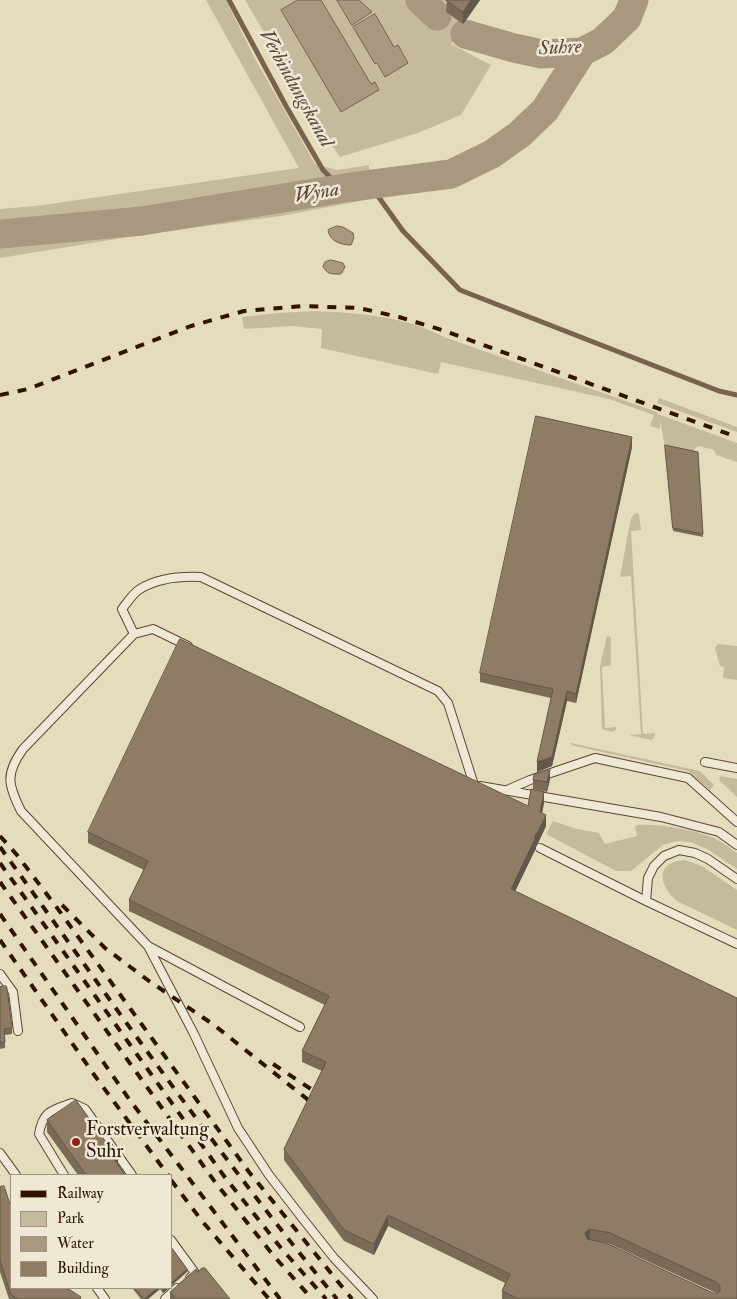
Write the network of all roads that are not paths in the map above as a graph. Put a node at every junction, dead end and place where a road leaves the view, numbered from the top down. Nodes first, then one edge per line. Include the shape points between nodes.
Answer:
1 (134, 634) junction
2 (193, 648) edge
3 (705, 762) dead end
4 (737, 768) edge
5 (461, 778) edge
6 (474, 785) junction
7 (507, 790) junction
8 (737, 822) edge
9 (737, 845) edge
10 (540, 848) dead end
11 (737, 879) edge
12 (646, 901) junction
13 (737, 944) edge
14 (148, 946) junction
15 (0, 974) edge
16 (300, 1027) dead end
17 (18, 1031) dead end
18 (0, 1153) edge
19 (15, 1174) edge
20 (63, 1174) edge
21 (131, 1174) edge
22 (172, 1241) edge
23 (165, 1299) edge
24 (373, 1299) edge

1 - 2 lane via 153,630
1 - 6 lane via 122,609 139,589 182,576 201,577 438,691 448,703
1 - 14 lane via 23,749 13,763 10,782 21,811
3 - 4 lane
5 - 6 lane
6 - 7 lane
7 - 8 lane via 595,758 688,778
7 - 9 lane via 661,817 719,832
10 - 12 lane
11 - 12 lane via 708,859 679,850 664,856 654,866 648,878
12 - 13 lane
14 - 16 lane
14 - 24 lane via 238,1128 303,1219
15 - 17 lane via 12,992
18 - 19 lane
20 - 21 lane via 39,1134 42,1120 52,1110 72,1102 85,1109
22 - 23 lane via 198,1273

